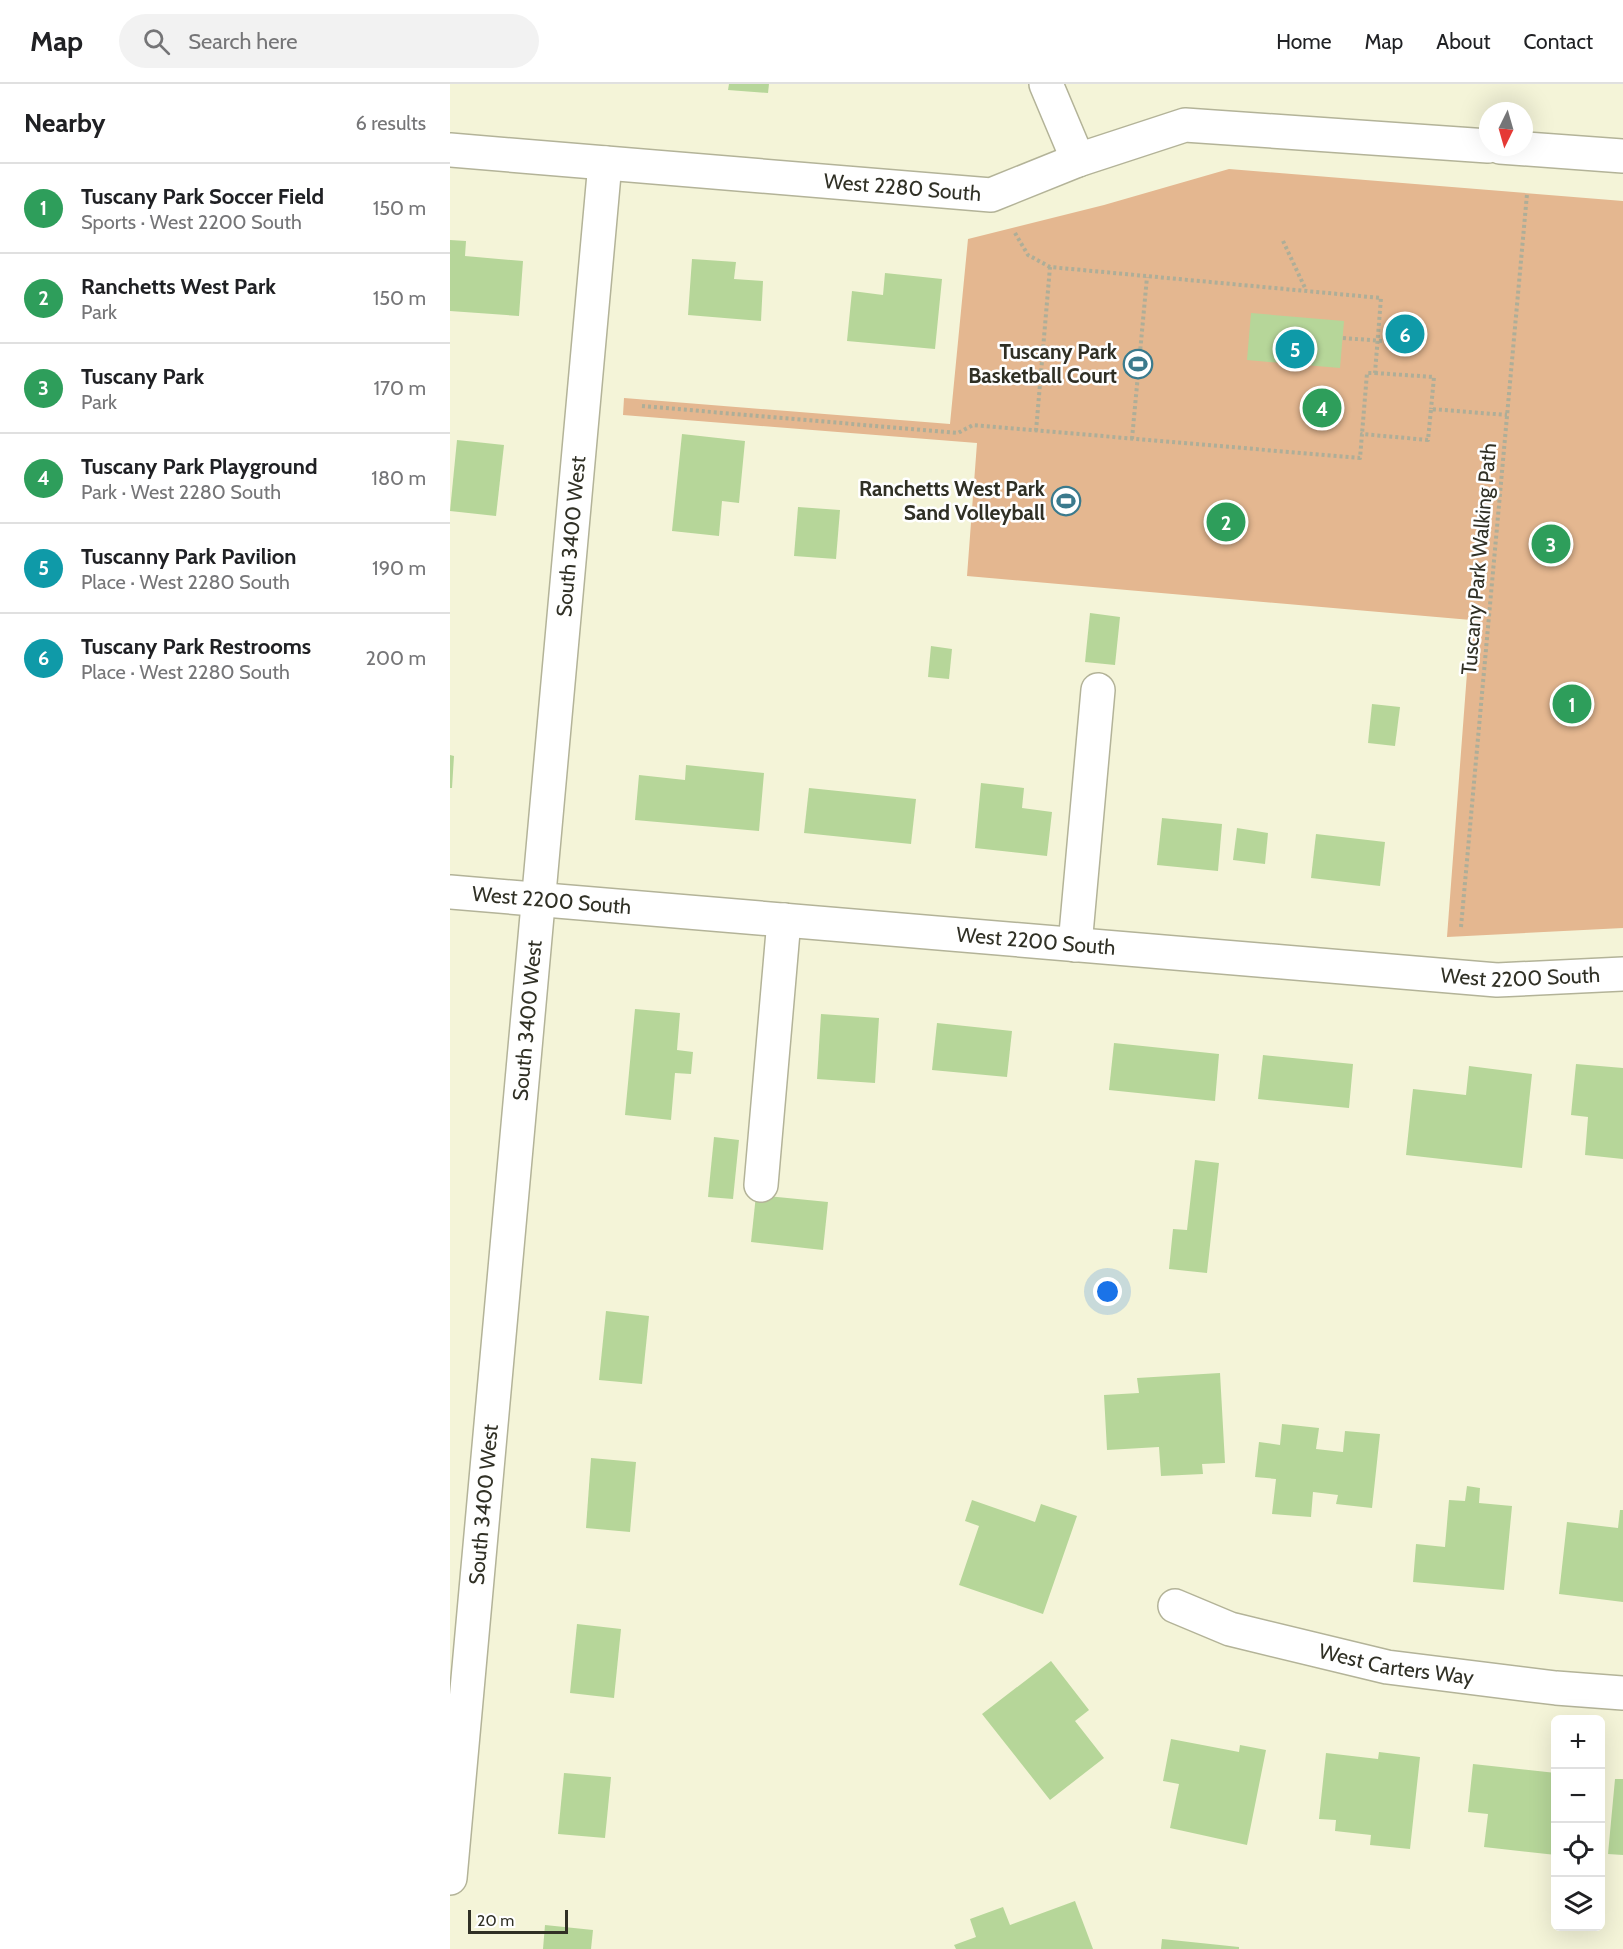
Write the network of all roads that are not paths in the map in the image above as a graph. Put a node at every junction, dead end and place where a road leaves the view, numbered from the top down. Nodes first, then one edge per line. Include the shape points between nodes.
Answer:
1 (1046, 84) edge
2 (1479, 145) edge
3 (1533, 149) edge
4 (450, 150) edge
5 (1623, 156) edge
6 (1078, 160) junction
7 (604, 163) junction
8 (1098, 690) dead end
9 (450, 892) edge
10 (539, 900) junction
11 (784, 920) junction
12 (1075, 945) junction
13 (1623, 974) edge
14 (761, 1185) dead end
15 (1175, 1606) dead end
16 (1623, 1693) edge
17 (450, 1878) edge

1 - 6 street
2 - 6 street, West 2280 South via 1185,125
3 - 5 street
4 - 7 street, West 2280 South
6 - 7 street, West 2280 South via 991,195
7 - 10 street, South 3400 West
8 - 12 street
9 - 10 street, West 2200 South
10 - 11 street, West 2200 South
10 - 17 street, South 3400 West
11 - 12 street, West 2200 South
11 - 14 street
12 - 13 street, West 2200 South via 1497,980
15 - 16 street, West Carters Way via 1230,1629 1387,1667

